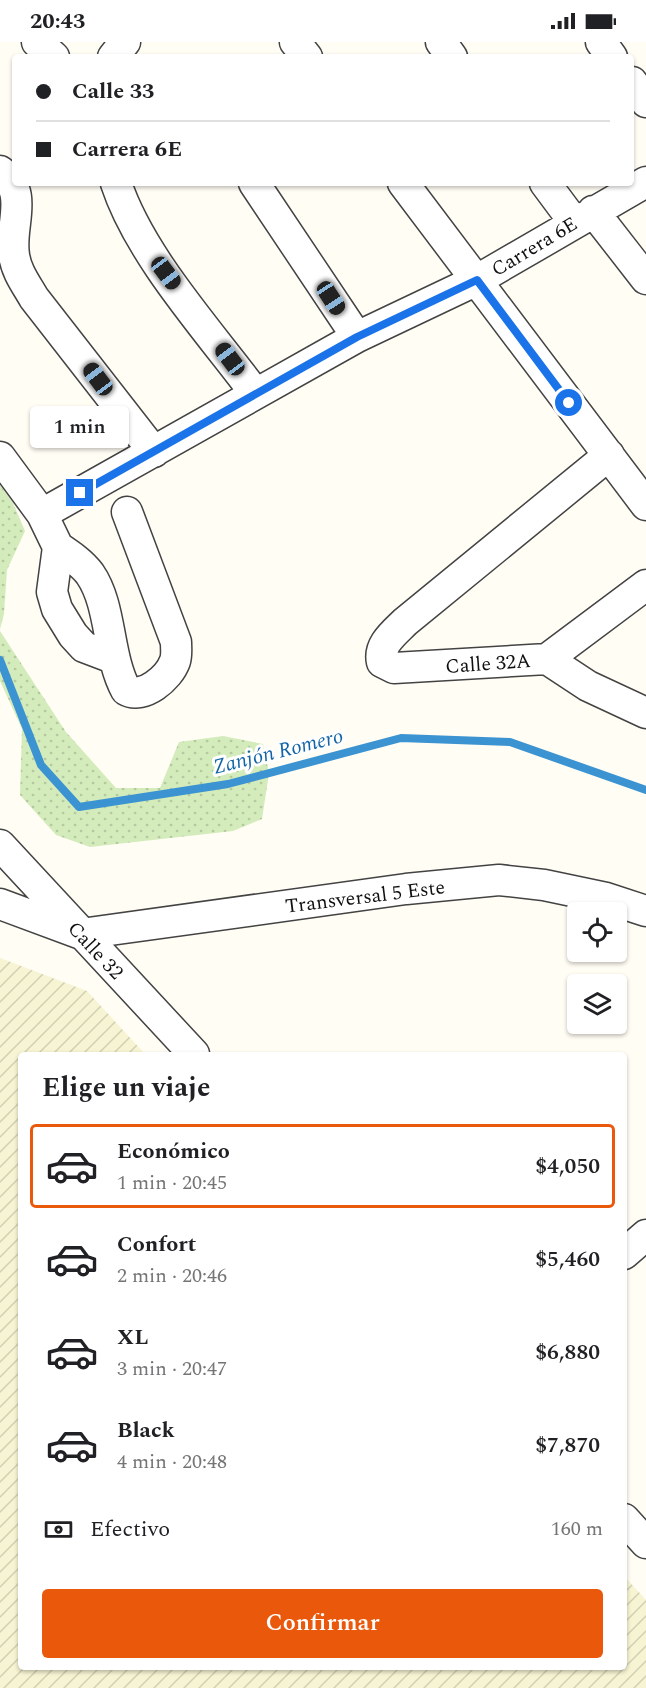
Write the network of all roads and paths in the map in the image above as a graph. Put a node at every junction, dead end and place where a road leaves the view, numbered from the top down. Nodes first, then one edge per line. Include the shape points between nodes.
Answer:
1 (37, 42) edge
2 (125, 42) edge
3 (51, 54) edge
4 (115, 54) edge
5 (634, 85) edge
6 (646, 102) edge
7 (0, 171) edge
8 (646, 182) edge
9 (117, 186) edge
10 (256, 186) edge
11 (405, 186) edge
12 (549, 186) edge
13 (584, 216) junction
14 (646, 279) edge
15 (477, 280) junction
16 (357, 337) junction
17 (255, 393) junction
18 (154, 452) junction
19 (609, 455) junction
20 (0, 457) edge
21 (646, 506) edge
22 (127, 512) dead end
23 (42, 514) junction
24 (58, 547) junction
25 (646, 585) edge
26 (113, 658) junction
27 (547, 659) junction
28 (646, 713) edge
29 (0, 845) edge
30 (0, 904) edge
31 (646, 911) edge
32 (81, 934) junction
33 (192, 1052) edge
34 (646, 1235) edge
35 (627, 1251) edge
36 (627, 1522) edge
37 (646, 1543) edge

1 - 3 street
2 - 4 street
5 - 6 street
7 - 18 street via 7,176 18,203 14,254 19,272 34,298
8 - 13 street, Carrera 6E
9 - 17 street via 133,226
10 - 16 street
11 - 15 street
12 - 13 street
13 - 14 street
13 - 15 street, Carrera 6E
15 - 16 street, Carrera 6E
15 - 19 street
16 - 17 street, Carrera 6E
17 - 18 street, Carrera 6E
18 - 23 street, Carrera 6E
19 - 21 street
19 - 27 street, Calle 32A via 390,636 381,656 382,662 394,668
20 - 23 street
22 - 26 street via 177,654 165,676 133,693 126,690
23 - 24 street
24 - 26 street via 81,563 98,591
24 - 26 street via 52,592 57,609 84,647
25 - 27 street
27 - 28 street, Calle 32A via 588,686
29 - 32 street, Calle 32
30 - 32 street
31 - 32 street, Transversal 5 Este via 565,889 499,880 405,889
32 - 33 street, Calle 32
34 - 35 street
36 - 37 street

